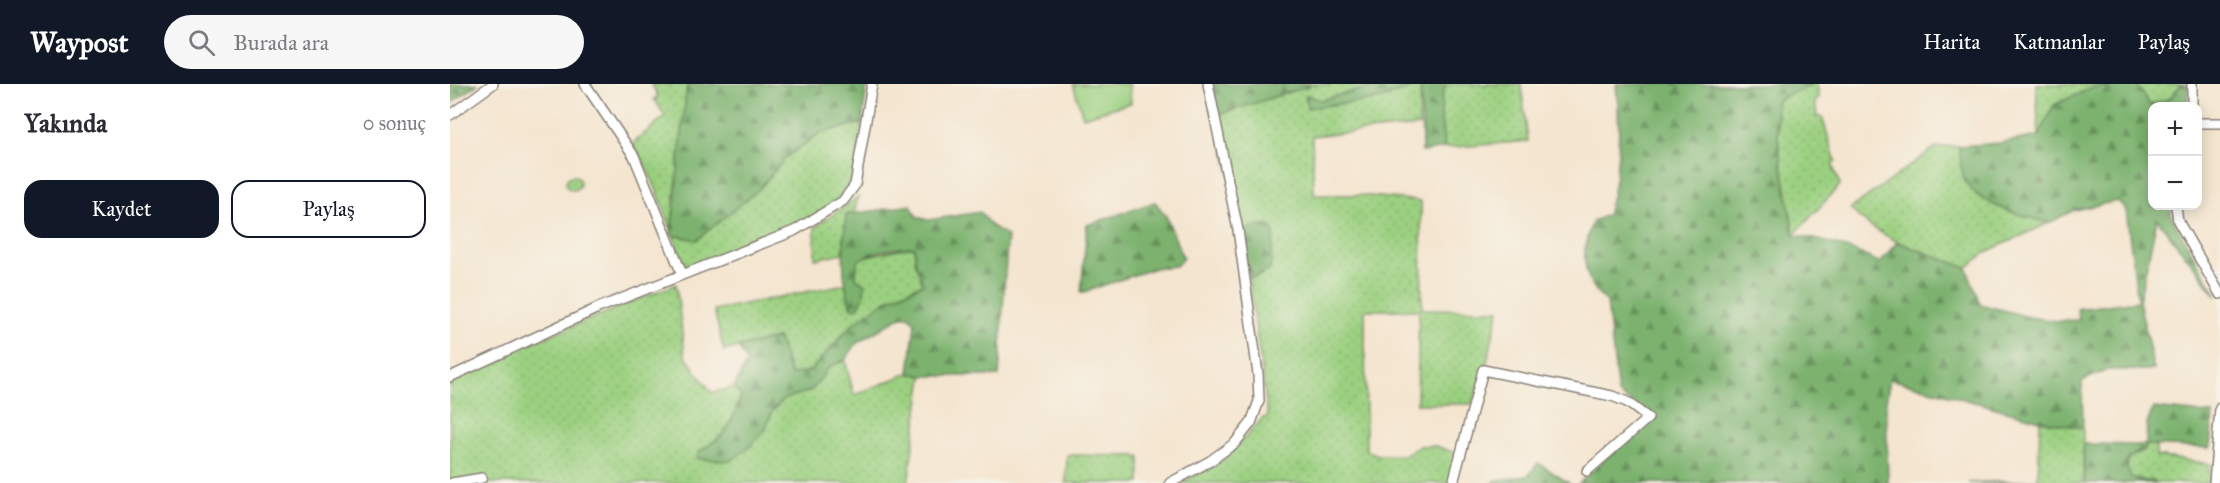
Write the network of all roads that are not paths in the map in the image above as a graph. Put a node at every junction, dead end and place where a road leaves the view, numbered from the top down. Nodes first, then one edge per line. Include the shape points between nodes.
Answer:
1 (493, 84) edge
2 (585, 84) edge
3 (872, 84) edge
4 (1208, 84) edge
5 (2192, 84) edge
6 (2192, 102) edge
7 (450, 115) edge
8 (2202, 123) edge
9 (2220, 123) edge
10 (2177, 210) edge
11 (682, 274) junction
12 (2220, 294) edge
13 (450, 377) edge
14 (2220, 408) edge
15 (1587, 471) dead end
16 (482, 478) dead end
17 (452, 483) edge
18 (1170, 483) edge
19 (1453, 483) edge
20 (2214, 483) edge

1 - 7 street
2 - 11 street via 634,156
3 - 11 street via 860,163 849,196 794,231
4 - 18 street via 1238,230 1259,401 1256,415 1235,443
5 - 6 street
8 - 9 street
10 - 12 street via 2178,221
11 - 13 street
14 - 20 street
15 - 19 street via 1648,418 1619,398 1483,370
16 - 17 street

